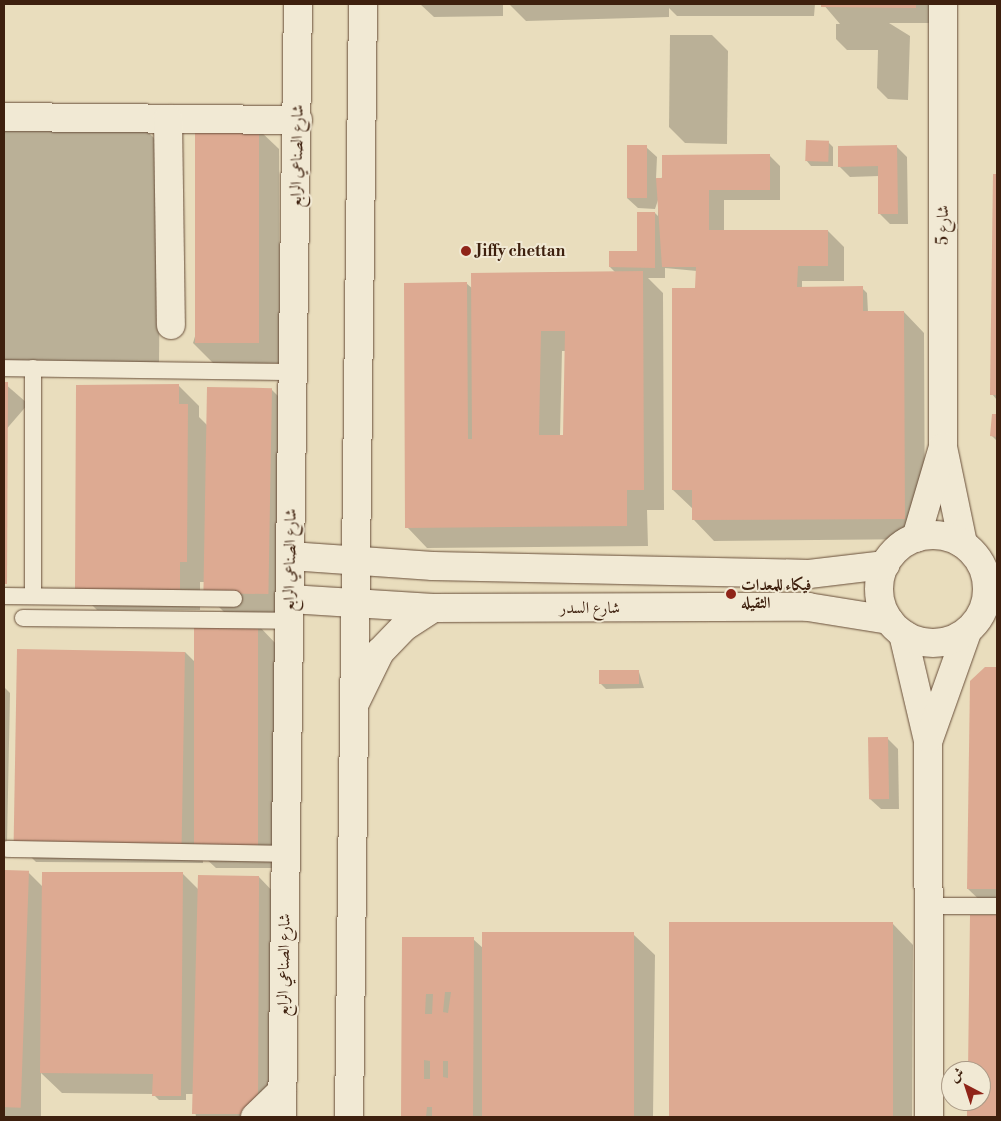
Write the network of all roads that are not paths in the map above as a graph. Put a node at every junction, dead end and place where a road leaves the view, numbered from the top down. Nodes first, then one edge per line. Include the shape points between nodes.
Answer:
1 (298, 4) edge
2 (363, 4) edge
3 (943, 4) edge
4 (4, 117) edge
5 (168, 119) junction
6 (298, 120) junction
7 (171, 325) dead end
8 (4, 368) edge
9 (33, 368) junction
10 (294, 372) junction
11 (943, 446) junction
12 (916, 538) junction
13 (290, 556) junction
14 (980, 558) edge
15 (354, 561) junction
16 (885, 565) junction
17 (4, 596) edge
18 (33, 596) junction
19 (234, 599) dead end
20 (353, 603) junction
21 (433, 608) junction
22 (289, 610) junction
23 (23, 618) dead end
24 (981, 621) edge
25 (896, 627) junction
26 (351, 714) junction
27 (928, 741) junction
28 (7, 849) dead end
29 (286, 854) junction
30 (929, 906) junction
31 (997, 906) edge
32 (282, 1104) edge
33 (255, 1117) edge
34 (349, 1117) edge
35 (929, 1117) edge

1 - 6 street, شارع الصناعي الرابع
2 - 15 street
3 - 11 street, شارع 5
4 - 5 street
5 - 6 street
5 - 7 street
6 - 10 street, شارع الصناعي الرابع
8 - 9 lane
9 - 10 lane
9 - 18 lane
10 - 13 street, شارع الصناعي الرابع
11 - 12 street, شارع 5
11 - 14 street, شارع 5
12 - 14 street via 932,535
12 - 16 street via 898,549
13 - 15 street
13 - 22 street, شارع الصناعي الرابع
14 - 24 street via 987,580
15 - 16 street via 809,574
15 - 20 street
16 - 25 street via 879,593
17 - 18 lane
18 - 19 lane
20 - 21 street, شارع السدر
20 - 22 street, شارع السدر
20 - 26 street
21 - 25 street, شارع السدر via 808,608
21 - 26 street via 404,627 380,652
22 - 23 lane
22 - 29 street, شارع الصناعي الرابع
24 - 25 street via 939,642 924,642
24 - 27 street
25 - 27 street
26 - 34 street
27 - 30 street
28 - 29 lane
29 - 32 street, شارع الصناعي الرابع
30 - 31 lane
30 - 35 street
32 - 33 street

